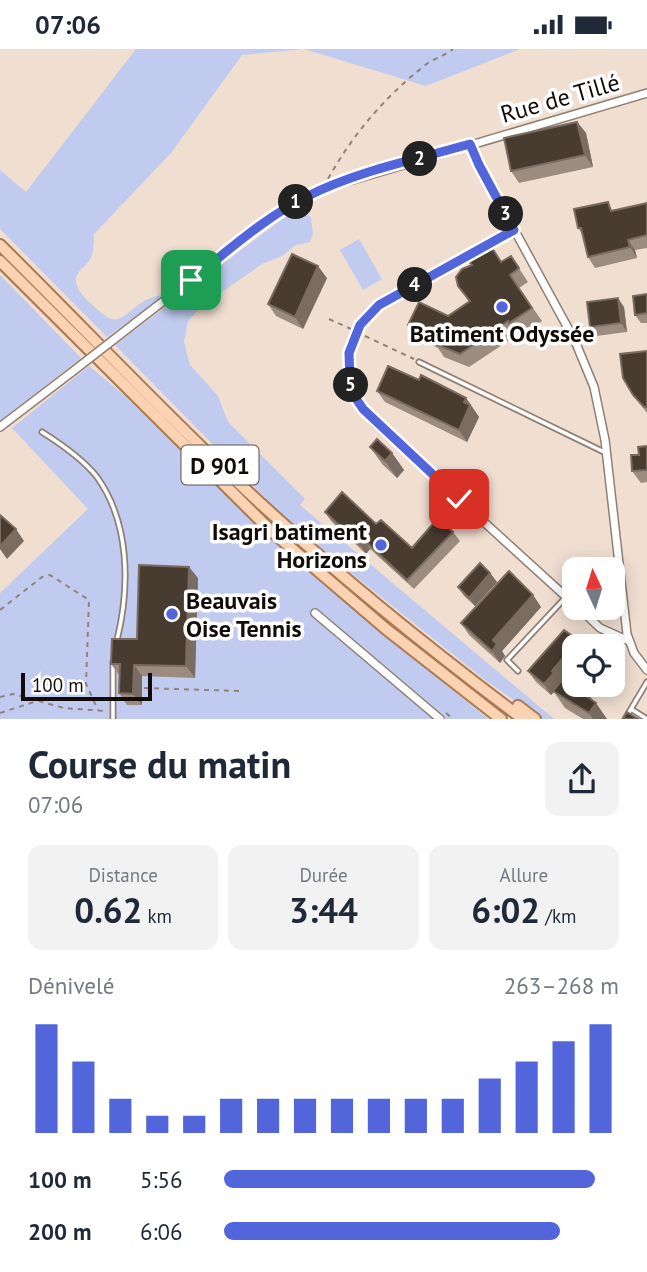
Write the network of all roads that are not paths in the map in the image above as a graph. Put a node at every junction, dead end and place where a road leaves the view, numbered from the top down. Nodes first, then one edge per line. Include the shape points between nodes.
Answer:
1 (647, 93) edge
2 (470, 144) junction
3 (514, 230) junction
4 (0, 244) edge
5 (0, 261) edge
6 (419, 362) road end
7 (0, 427) edge
8 (42, 432) dead end
9 (607, 453) junction
10 (618, 557) edge
11 (562, 593) edge
12 (562, 601) edge
13 (315, 613) dead end
14 (625, 616) edge
15 (592, 620) edge
16 (629, 641) junction
17 (116, 644) edge
18 (430, 649) junction
19 (114, 655) edge
20 (647, 670) edge
21 (518, 671) dead end
22 (647, 682) edge
23 (631, 709) junction
24 (113, 719) edge
25 (440, 719) edge
26 (501, 719) edge
27 (523, 719) edge
28 (535, 719) edge
29 (625, 719) edge
30 (647, 719) edge

1 - 2 street, Rue de Tillé
2 - 3 street
2 - 7 street, Rue de Tillé, bridge via 302,199
3 - 9 street via 583,358
3 - 11 street via 379,305 364,318 349,353 349,376 363,409
4 - 18 main road, D 901 via 261,504
5 - 26 main road, D 901 via 269,529
6 - 9 lane
8 - 17 lane via 66,447 96,476 113,506 124,549 125,576
9 - 10 street
12 - 21 lane via 508,660
13 - 25 street
14 - 16 street
15 - 16 street
16 - 20 street
18 - 27 main road, D 901
18 - 28 main road
19 - 24 lane
22 - 23 lane
23 - 29 lane
23 - 30 lane

